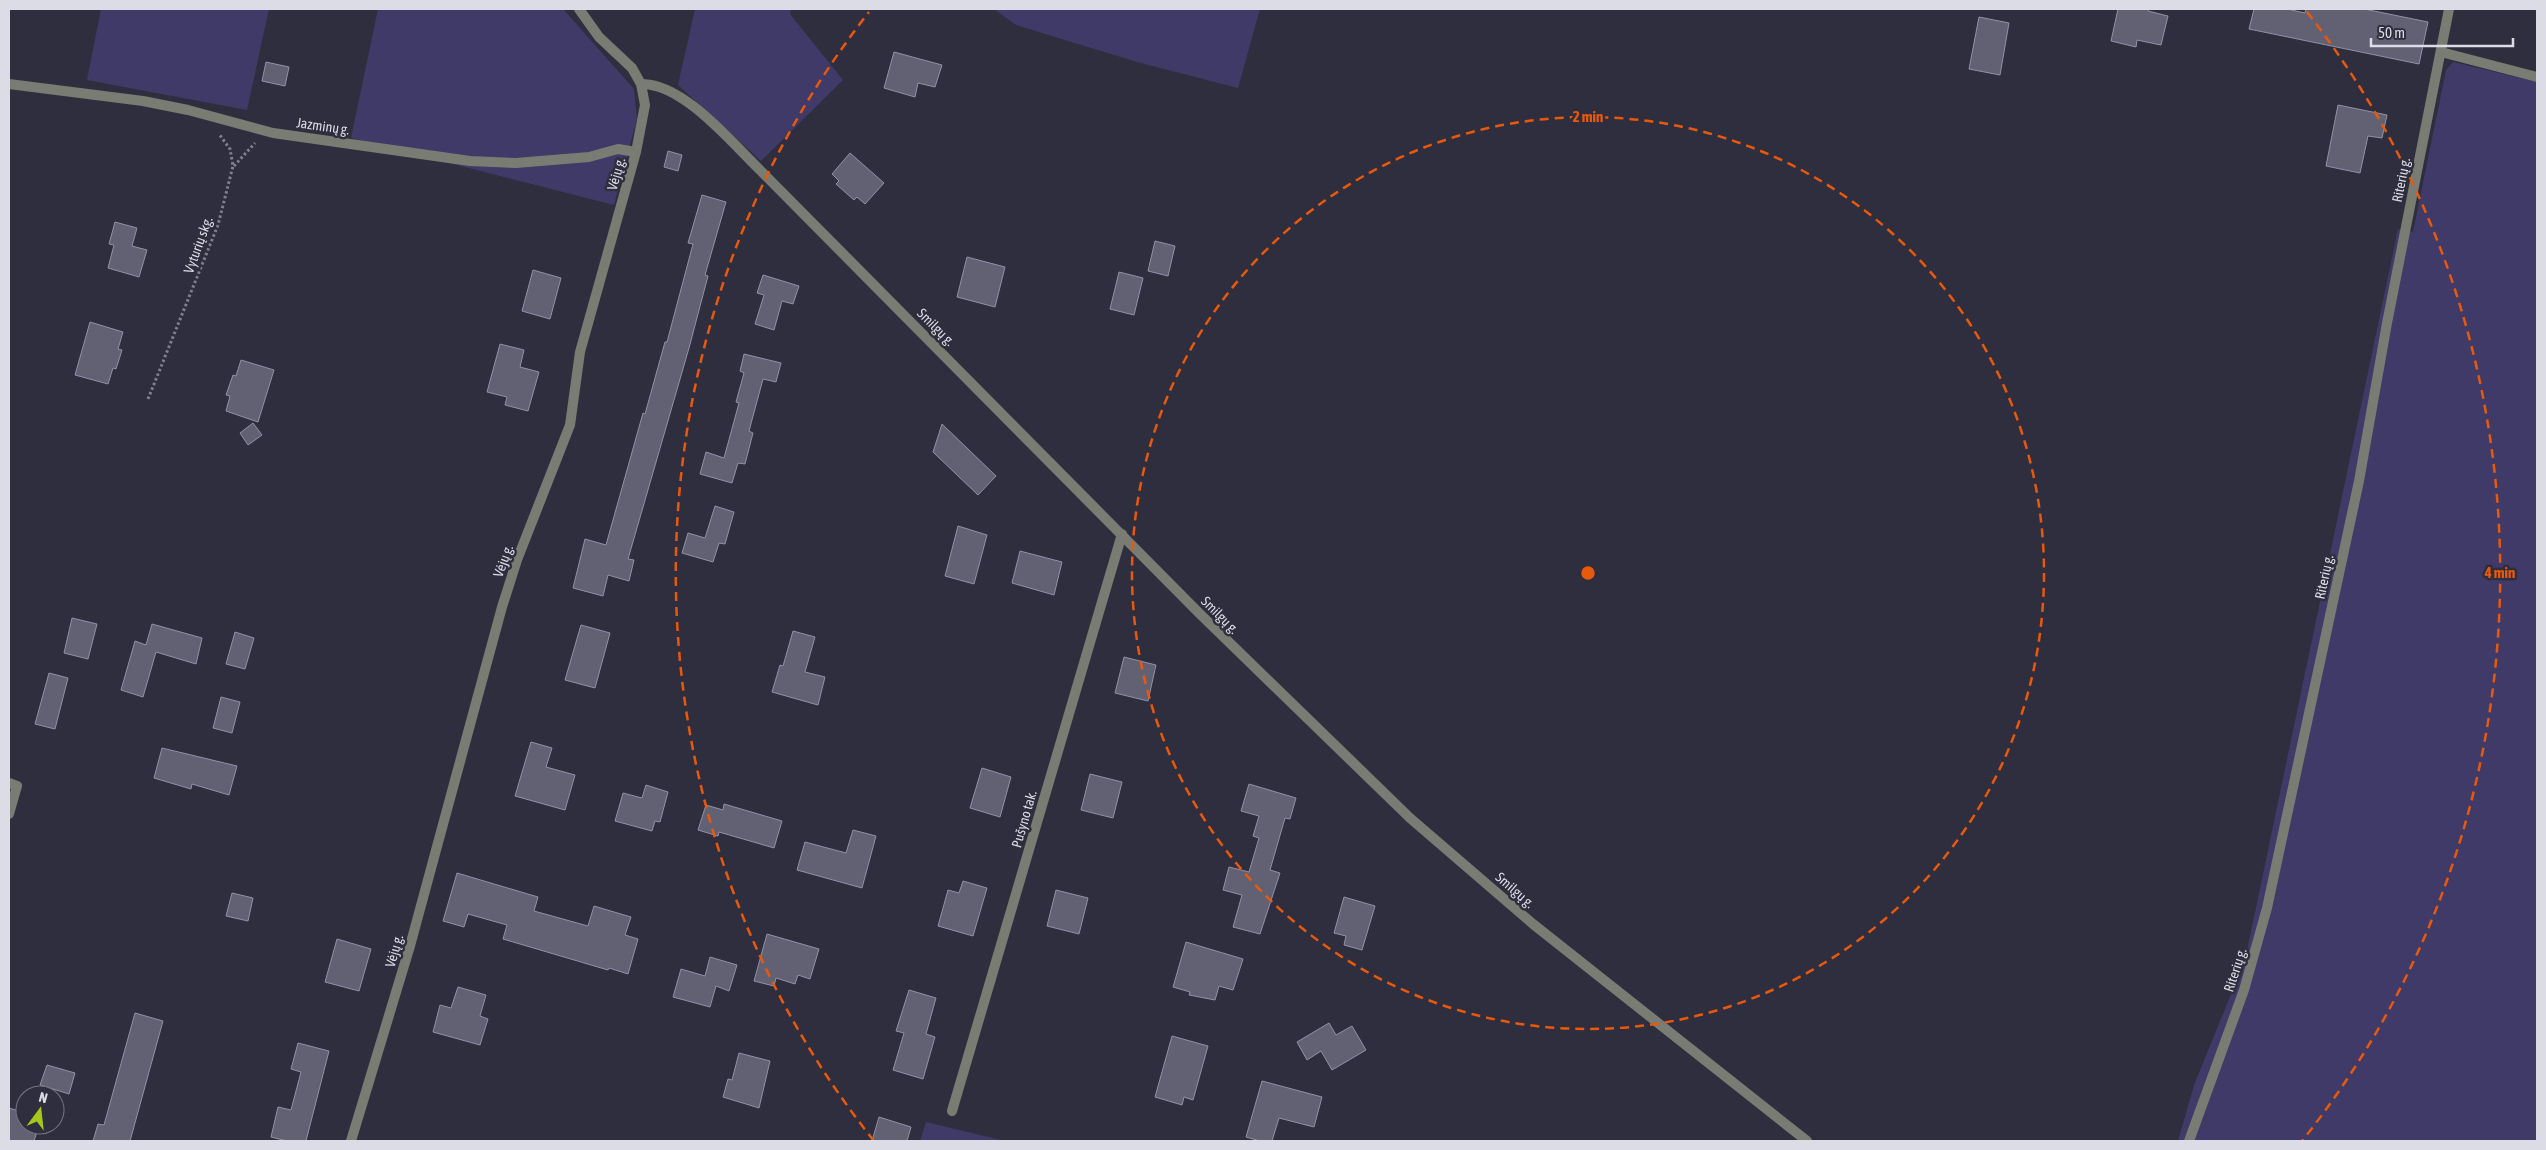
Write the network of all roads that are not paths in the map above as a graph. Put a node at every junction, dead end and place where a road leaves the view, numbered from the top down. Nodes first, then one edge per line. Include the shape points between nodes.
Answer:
1 (579, 9) edge
2 (2449, 9) edge
3 (2441, 52) junction
4 (2537, 77) edge
5 (9, 84) edge
6 (641, 84) junction
7 (636, 152) junction
8 (1122, 534) junction
9 (13, 785) edge
10 (9, 814) edge
11 (952, 1111) dead end
12 (351, 1141) edge
13 (1807, 1141) edge
14 (2189, 1141) edge

1 - 6 street, Vėjų g. via 632,68
2 - 3 street, Riterių g.
3 - 4 street
3 - 14 street, Riterių g. via 2359,481 2268,908 2244,990
5 - 7 street, Jazminų g. via 143,100 273,133 470,161 516,163 588,158 618,149
6 - 7 street, Vėjų g. via 645,105
6 - 8 street, Smilgų g. via 663,87 699,111
7 - 12 street, Vėjų g. via 582,344 570,425 502,607 410,946
8 - 11 street, Pušyno tak.
8 - 13 street, Smilgų g. via 1410,818 1533,924
9 - 10 street

